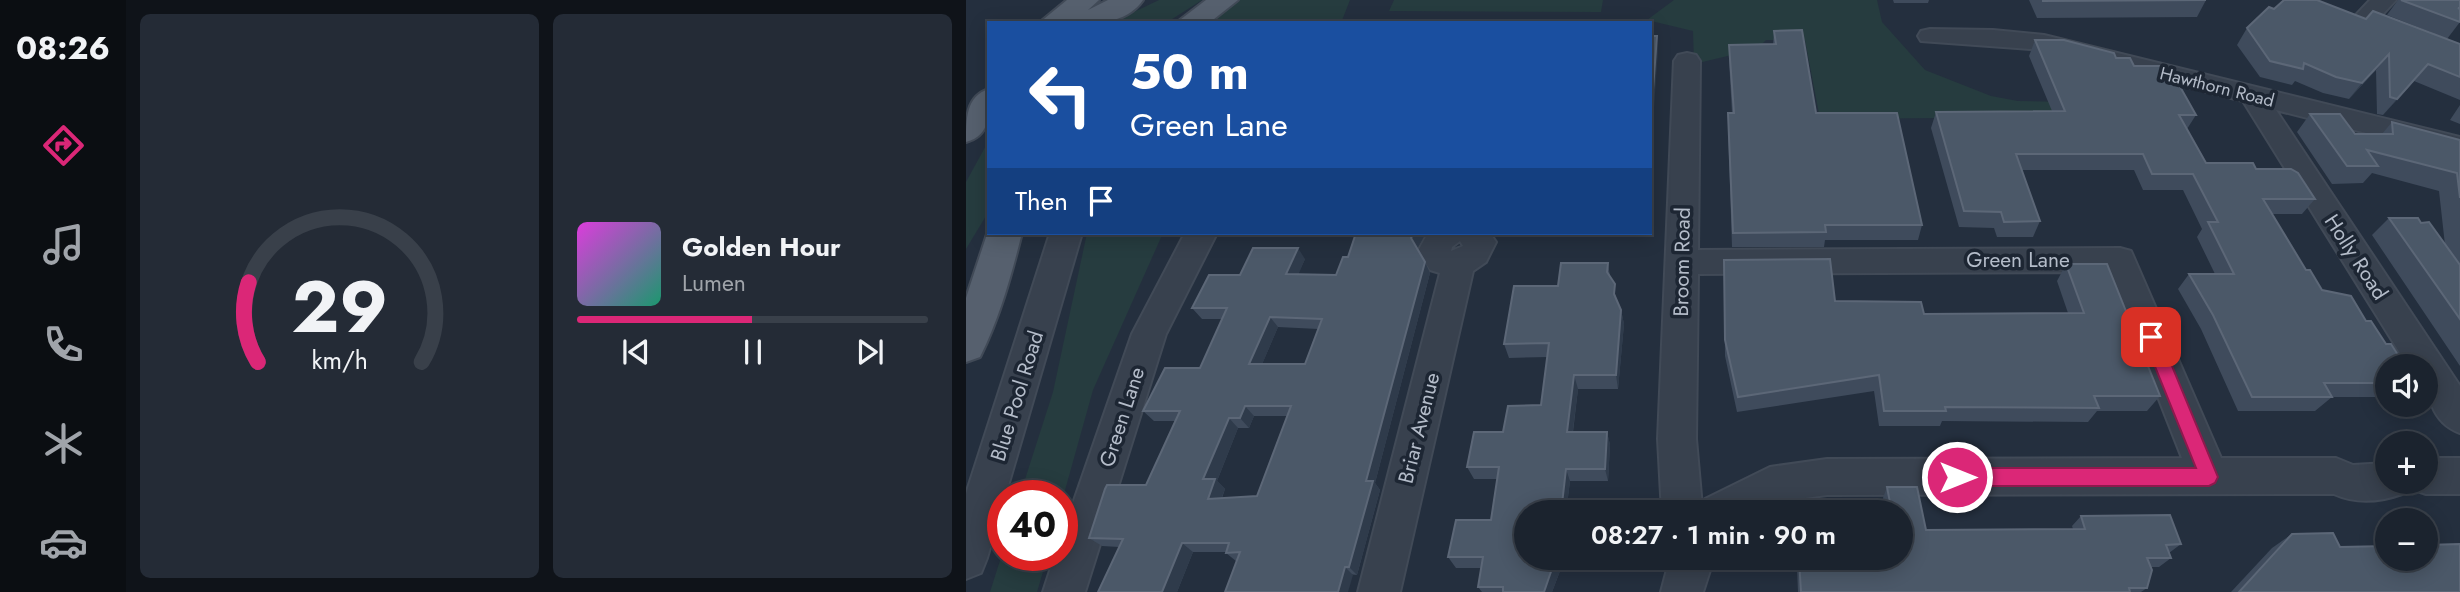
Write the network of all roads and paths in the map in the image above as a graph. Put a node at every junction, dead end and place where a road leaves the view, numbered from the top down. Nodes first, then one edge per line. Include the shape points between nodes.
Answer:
1 (1224, 0) edge
2 (2384, 0) edge
3 (1102, 5) edge
4 (1059, 21) edge
5 (1072, 21) edge
6 (1193, 21) edge
7 (1930, 36) dead end
8 (2460, 57) edge
9 (1688, 61) dead end
10 (2253, 96) junction
11 (987, 102) edge
12 (966, 131) edge
13 (2460, 148) edge
14 (1003, 235) edge
15 (1065, 235) edge
16 (1198, 243) edge
17 (1460, 243) edge
18 (1682, 262) junction
19 (966, 345) edge
20 (2460, 417) edge
21 (1679, 463) junction
22 (2375, 464) edge
23 (2336, 476) junction
24 (2438, 476) edge
25 (2460, 476) edge
26 (2209, 477) junction
27 (2375, 482) edge
28 (1681, 500) edge
29 (1708, 500) edge
30 (1742, 500) edge
31 (966, 558) edge
32 (1064, 592) edge
33 (1379, 592) edge

1 - 6 main road
2 - 8 street via 2365,18
3 - 4 main road
3 - 5 main road
7 - 10 street, Hawthorn Road via 2044,43
9 - 18 street, Broom Road
10 - 13 street, Hawthorn Road
10 - 20 street, Holly Road
11 - 12 main road
14 - 19 main road via 983,306
15 - 31 street, Blue Pool Road
16 - 32 street, Green Lane via 1149,334
17 - 33 street, Briar Avenue
18 - 21 street, Broom Road
18 - 26 street, Green Lane via 2120,260
21 - 28 street, Broom Road
21 - 29 street
22 - 23 street via 2343,464
23 - 26 street via 2286,490
23 - 27 street via 2352,483
24 - 25 street
26 - 30 street via 1827,477 1770,485

